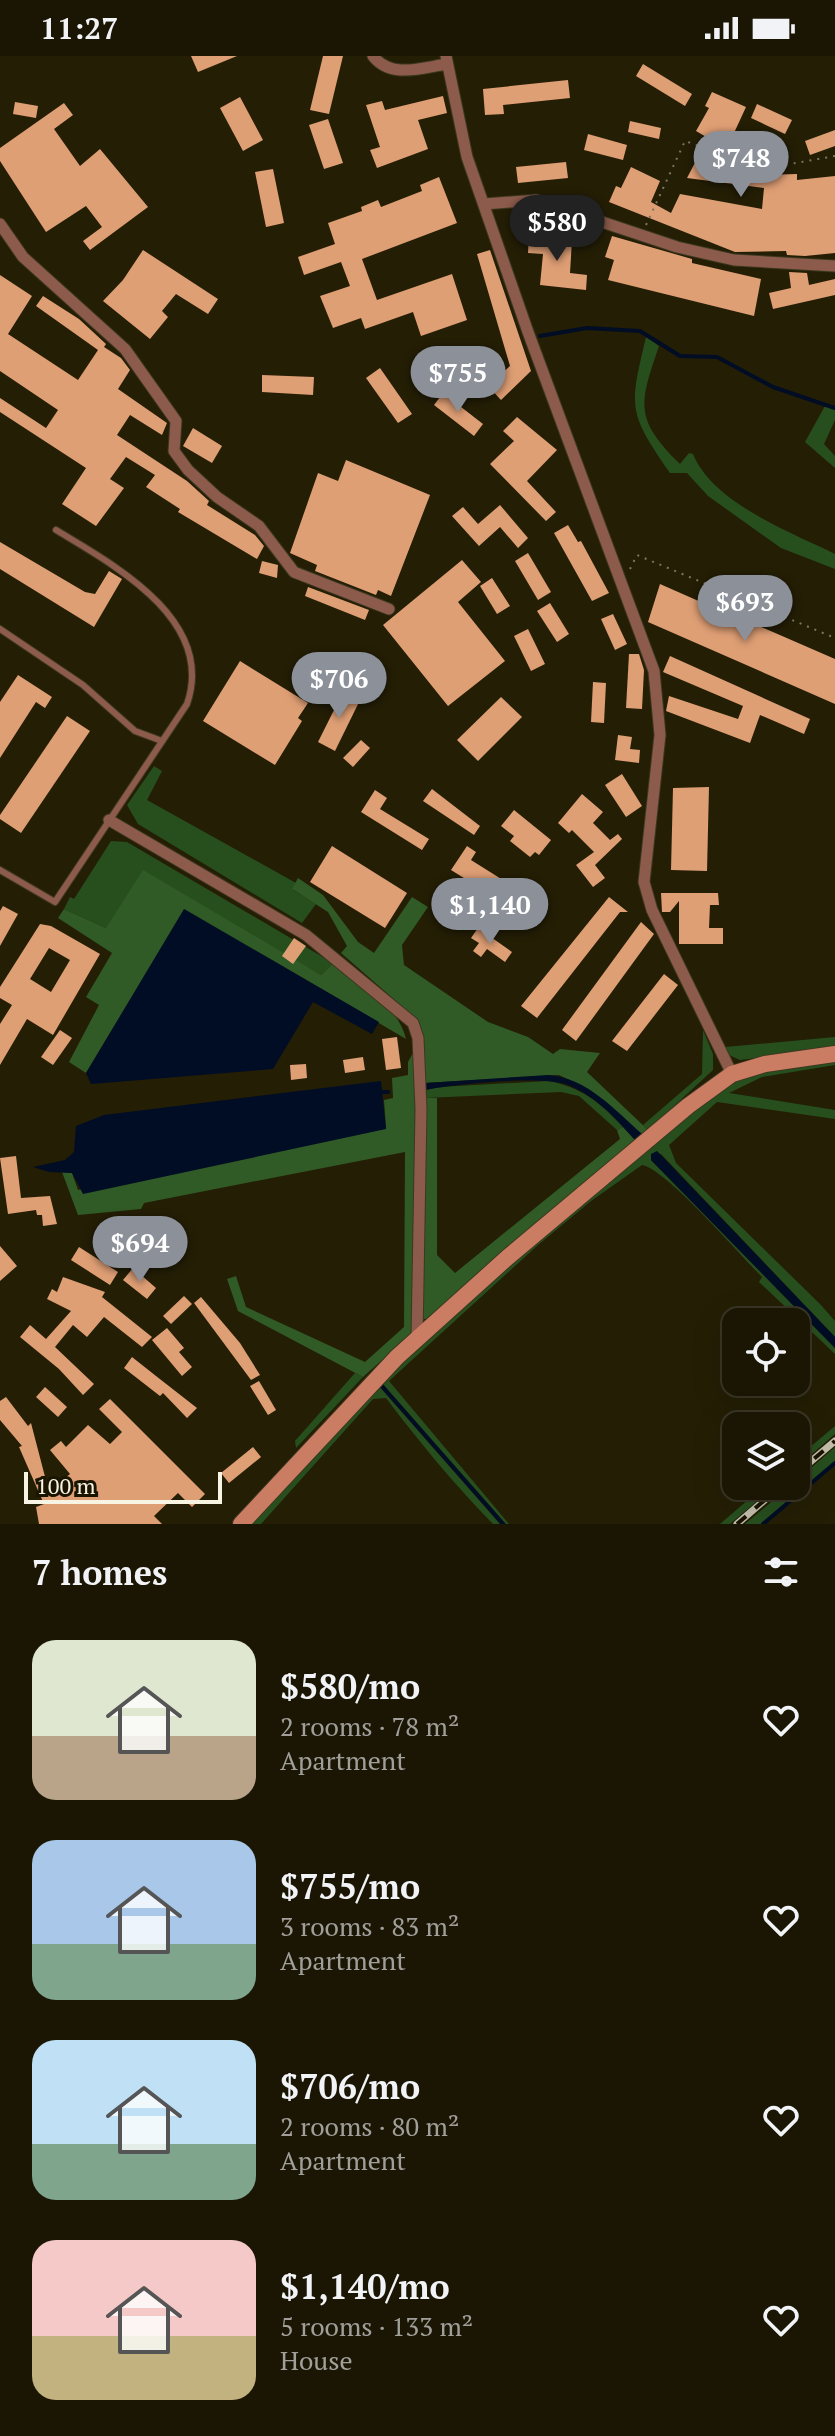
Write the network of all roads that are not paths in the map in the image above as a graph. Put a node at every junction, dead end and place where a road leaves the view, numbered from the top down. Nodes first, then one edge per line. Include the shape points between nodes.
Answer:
1 (373, 56) edge
2 (446, 60) edge
3 (484, 204) junction
4 (0, 224) edge
5 (835, 266) edge
6 (56, 530) dead end
7 (389, 609) dead end
8 (0, 629) edge
9 (162, 741) junction
10 (109, 820) junction
11 (0, 870) edge
12 (835, 1054) edge
13 (732, 1074) junction
14 (417, 1339) junction
15 (241, 1524) edge

1 - 2 street via 381,66 397,71
2 - 3 street via 467,157
3 - 5 street via 536,200 734,260
3 - 13 street via 654,671 660,735 644,882 652,910
4 - 7 street via 23,257 125,349 176,421 174,451 188,470 259,526 294,572
6 - 9 lane via 141,585 191,656 194,683
8 - 9 lane via 83,685 135,731
9 - 10 lane
10 - 11 lane via 55,902
10 - 14 street via 306,935 413,1023 421,1109
12 - 13 main road
13 - 14 main road via 520,1246
14 - 15 main road

